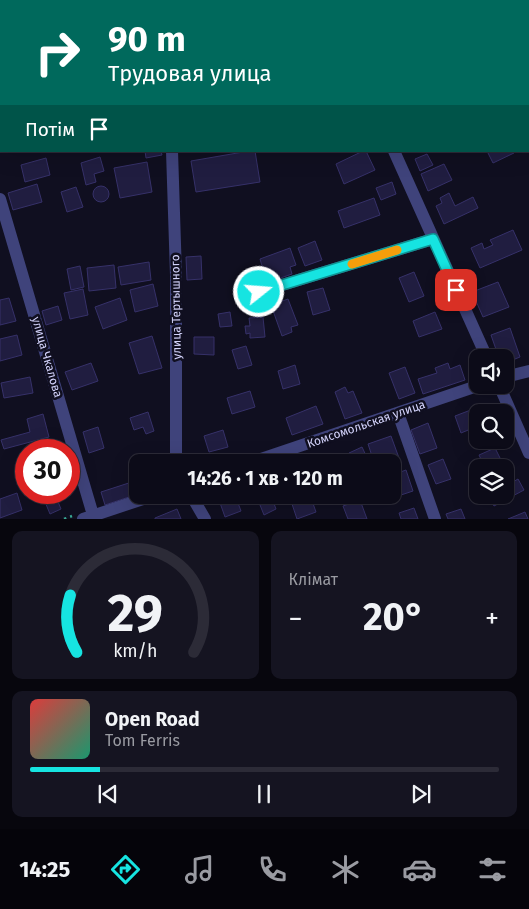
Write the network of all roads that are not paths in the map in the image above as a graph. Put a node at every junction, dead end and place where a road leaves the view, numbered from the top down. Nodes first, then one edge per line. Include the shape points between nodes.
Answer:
1 (172, 152) edge
2 (394, 152) edge
3 (0, 199) edge
4 (433, 239) junction
5 (259, 292) dead end
6 (482, 349) edge
7 (529, 371) edge
8 (514, 375) edge
9 (469, 389) edge
10 (503, 394) edge
11 (398, 413) junction
12 (529, 453) edge
13 (176, 454) edge
14 (276, 454) edge
15 (129, 504) edge
16 (196, 504) edge
17 (88, 517) edge
18 (205, 519) edge
19 (435, 519) edge

1 - 13 street, улица Тертышного
2 - 4 street
3 - 17 street, улица Чкалова
4 - 5 street
4 - 6 street
7 - 8 street
9 - 11 street, Комсомольская улица
10 - 12 street
11 - 14 street, Комсомольская улица
11 - 19 street
15 - 17 street
16 - 18 street

